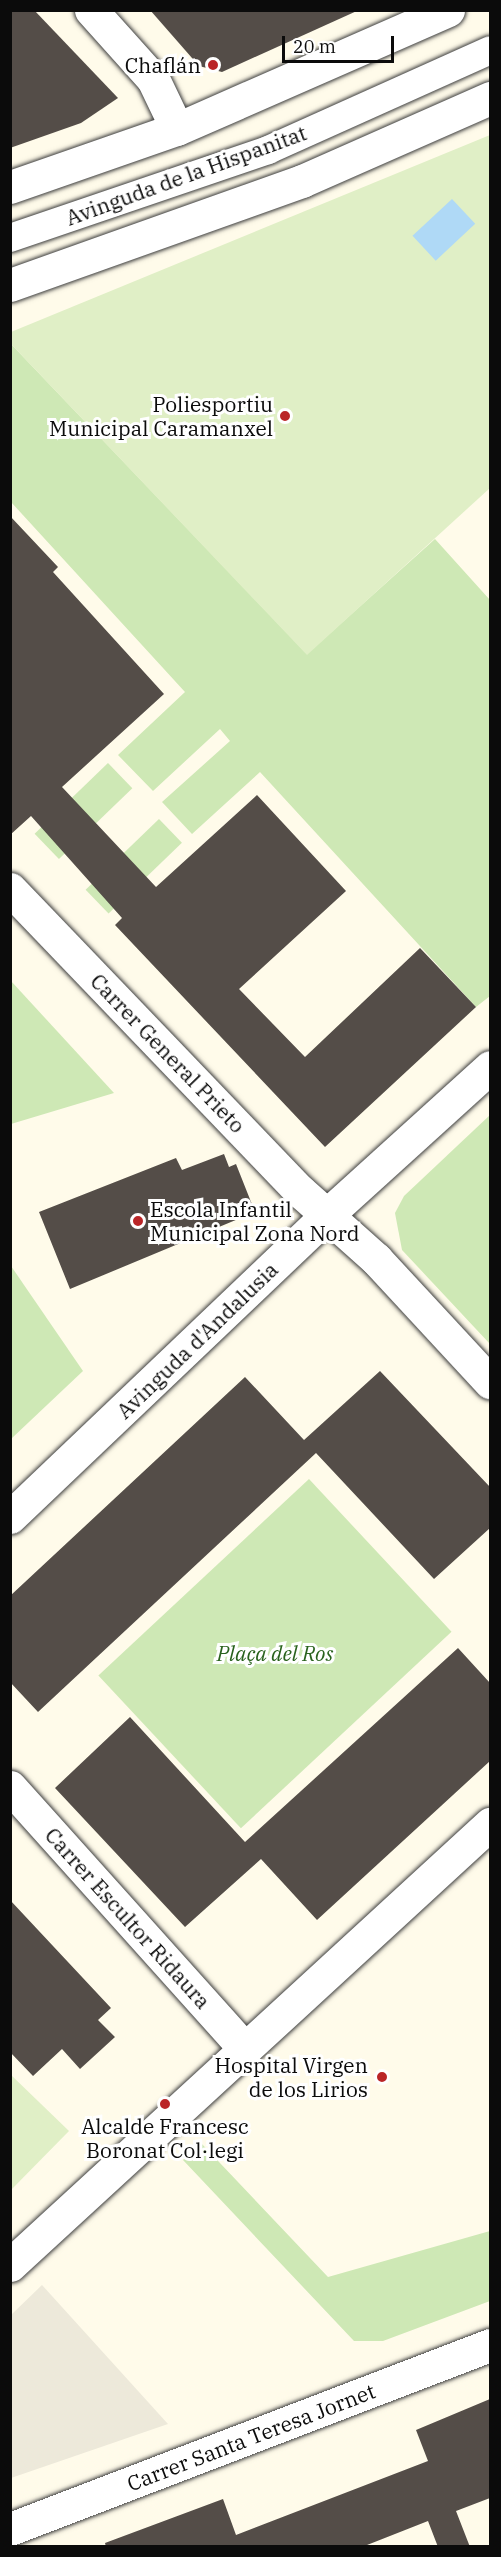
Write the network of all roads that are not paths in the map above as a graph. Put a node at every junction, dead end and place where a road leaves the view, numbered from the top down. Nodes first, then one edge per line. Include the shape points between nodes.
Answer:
1 (91, 10) edge
2 (448, 10) edge
3 (490, 50) edge
4 (490, 98) edge
5 (177, 129) junction
6 (10, 187) edge
7 (10, 238) edge
8 (10, 285) edge
9 (10, 889) edge
10 (490, 1066) edge
11 (327, 1215) junction
12 (490, 1382) edge
13 (10, 1517) edge
14 (10, 1787) edge
15 (490, 1824) edge
16 (245, 2049) junction
17 (10, 2265) edge
18 (490, 2345) edge
19 (10, 2529) edge

1 - 5 street via 153,79
2 - 5 street
3 - 7 street, Avinguda de la Hispanitat via 268,150
4 - 8 street, Avinguda de la Hispanitat via 302,181
5 - 6 street
9 - 11 street, Carrer General Prieto
10 - 11 street, Avinguda d'Andalusia
11 - 12 street, Carrer General Prieto via 376,1259
11 - 13 street, Avinguda d'Andalusia
14 - 16 street, Carrer Escultor Ridaura
15 - 16 street
16 - 17 street
18 - 19 street, Carrer Santa Teresa Jornet

